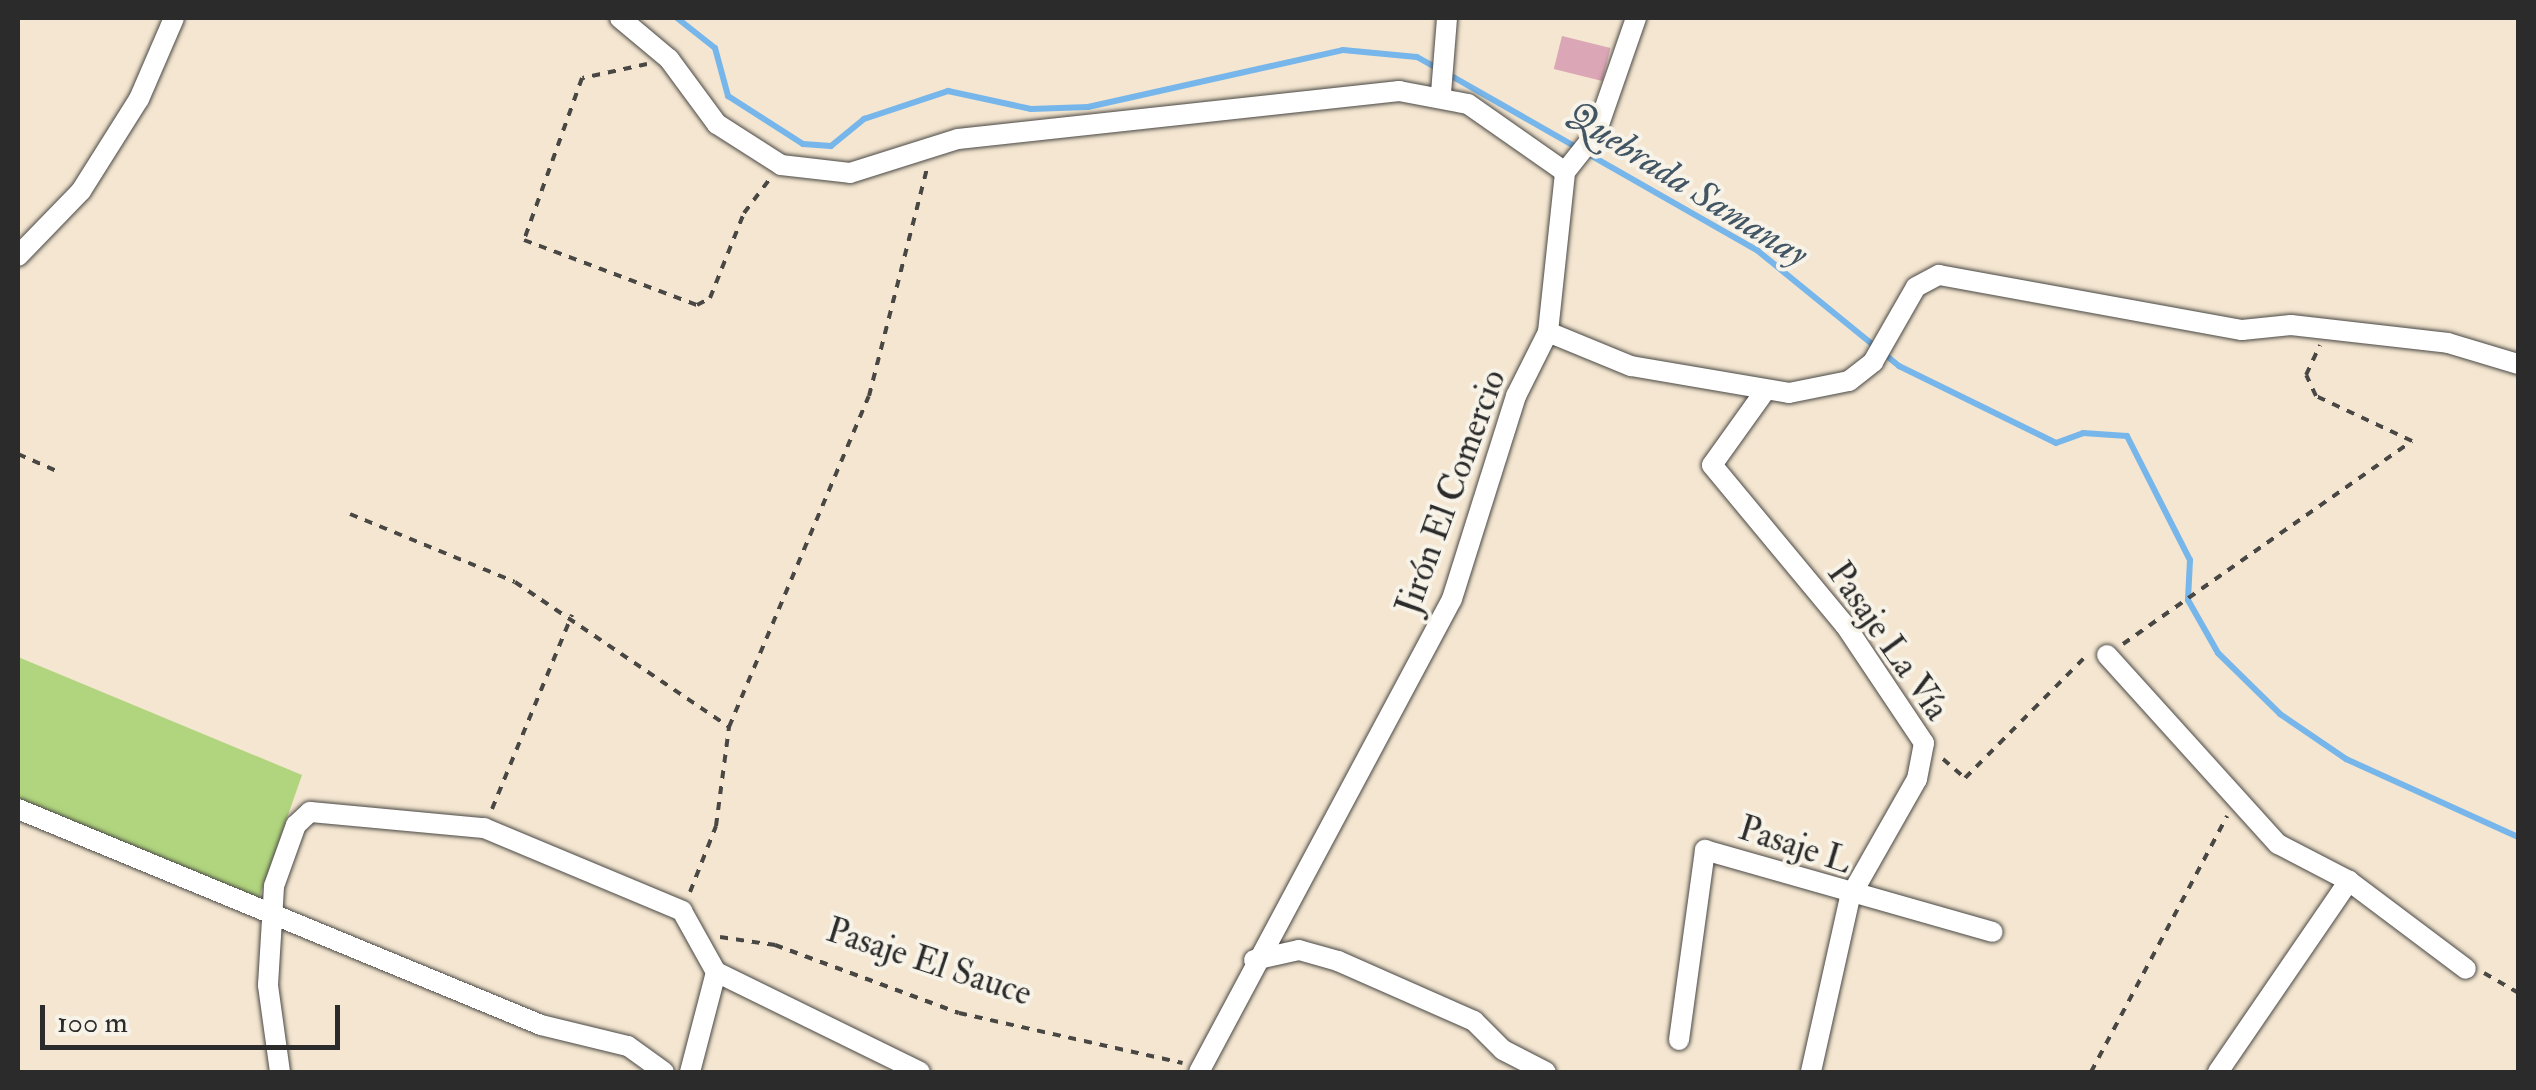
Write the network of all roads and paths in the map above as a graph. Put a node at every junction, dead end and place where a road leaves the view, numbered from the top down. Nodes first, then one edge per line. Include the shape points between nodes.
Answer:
1 (174, 18) edge
2 (620, 18) edge
3 (1447, 18) edge
4 (1636, 18) edge
5 (669, 59) junction
6 (1444, 80) junction
7 (932, 149) junction
8 (781, 165) junction
9 (1569, 166) junction
10 (18, 256) edge
11 (1548, 332) junction
12 (2326, 332) junction
13 (2518, 364) edge
14 (1765, 391) junction
15 (18, 454) edge
16 (59, 472) dead end
17 (350, 514) dead end
18 (572, 615) junction
19 (2107, 655) junction
20 (729, 726) junction
21 (1924, 743) junction
22 (2235, 800) junction
23 (18, 810) edge
24 (484, 828) junction
25 (2349, 881) junction
26 (1850, 898) junction
27 (682, 911) junction
28 (272, 914) junction
29 (1993, 932) dead end
30 (695, 934) junction
31 (1254, 960) junction
32 (2466, 969) joint
33 (716, 972) junction
34 (2518, 993) edge
35 (1679, 1040) dead end
36 (1200, 1070) edge
37 (280, 1072) edge
38 (664, 1072) edge
39 (690, 1072) edge
40 (920, 1072) edge
41 (1546, 1072) edge
42 (1811, 1072) edge
43 (2091, 1072) edge
44 (2218, 1072) edge

1 - 10 street via 139,99 88,179
2 - 5 street
3 - 6 street
4 - 9 street via 1590,140
5 - 8 street via 718,124
5 - 8 path via 582,78 524,240 697,305 710,298 744,212
6 - 7 street
6 - 9 street
7 - 8 street via 850,173
7 - 20 path via 869,396
9 - 11 street, Jirón El Comercio
11 - 14 street via 1632,366
11 - 31 street, Jirón El Comercio via 1516,396 1446,612
12 - 13 street via 2448,343
12 - 14 street via 2242,330 1939,275 1916,286 1893,338 1849,381
12 - 19 path via 2306,375 2310,389 2412,441
14 - 21 street, Pasaje La Vía via 1712,465 1846,626
15 - 16 path
17 - 18 path via 430,541
18 - 20 path
18 - 24 path
19 - 21 path via 2094,648 1965,778
19 - 22 street via 2183,730
20 - 27 path via 716,826
21 - 26 street, Pasaje La Vía via 1916,779
22 - 25 street via 2278,844
22 - 43 path
23 - 28 street
24 - 27 street
24 - 28 street via 310,812 296,825
25 - 32 street
25 - 44 street
26 - 29 street, Pasaje L
26 - 35 street, Pasaje L via 1706,850
26 - 42 street, Pasaje La Vía
27 - 30 street
28 - 37 street via 268,985
28 - 38 street via 541,1025 628,1046
30 - 33 street
30 - 36 path, Pasaje El Sauce via 775,945 959,1013
31 - 36 street, Jirón El Comercio
31 - 41 street via 1300,950 1338,962 1474,1021 1502,1050
32 - 34 path
33 - 39 street
33 - 40 street

